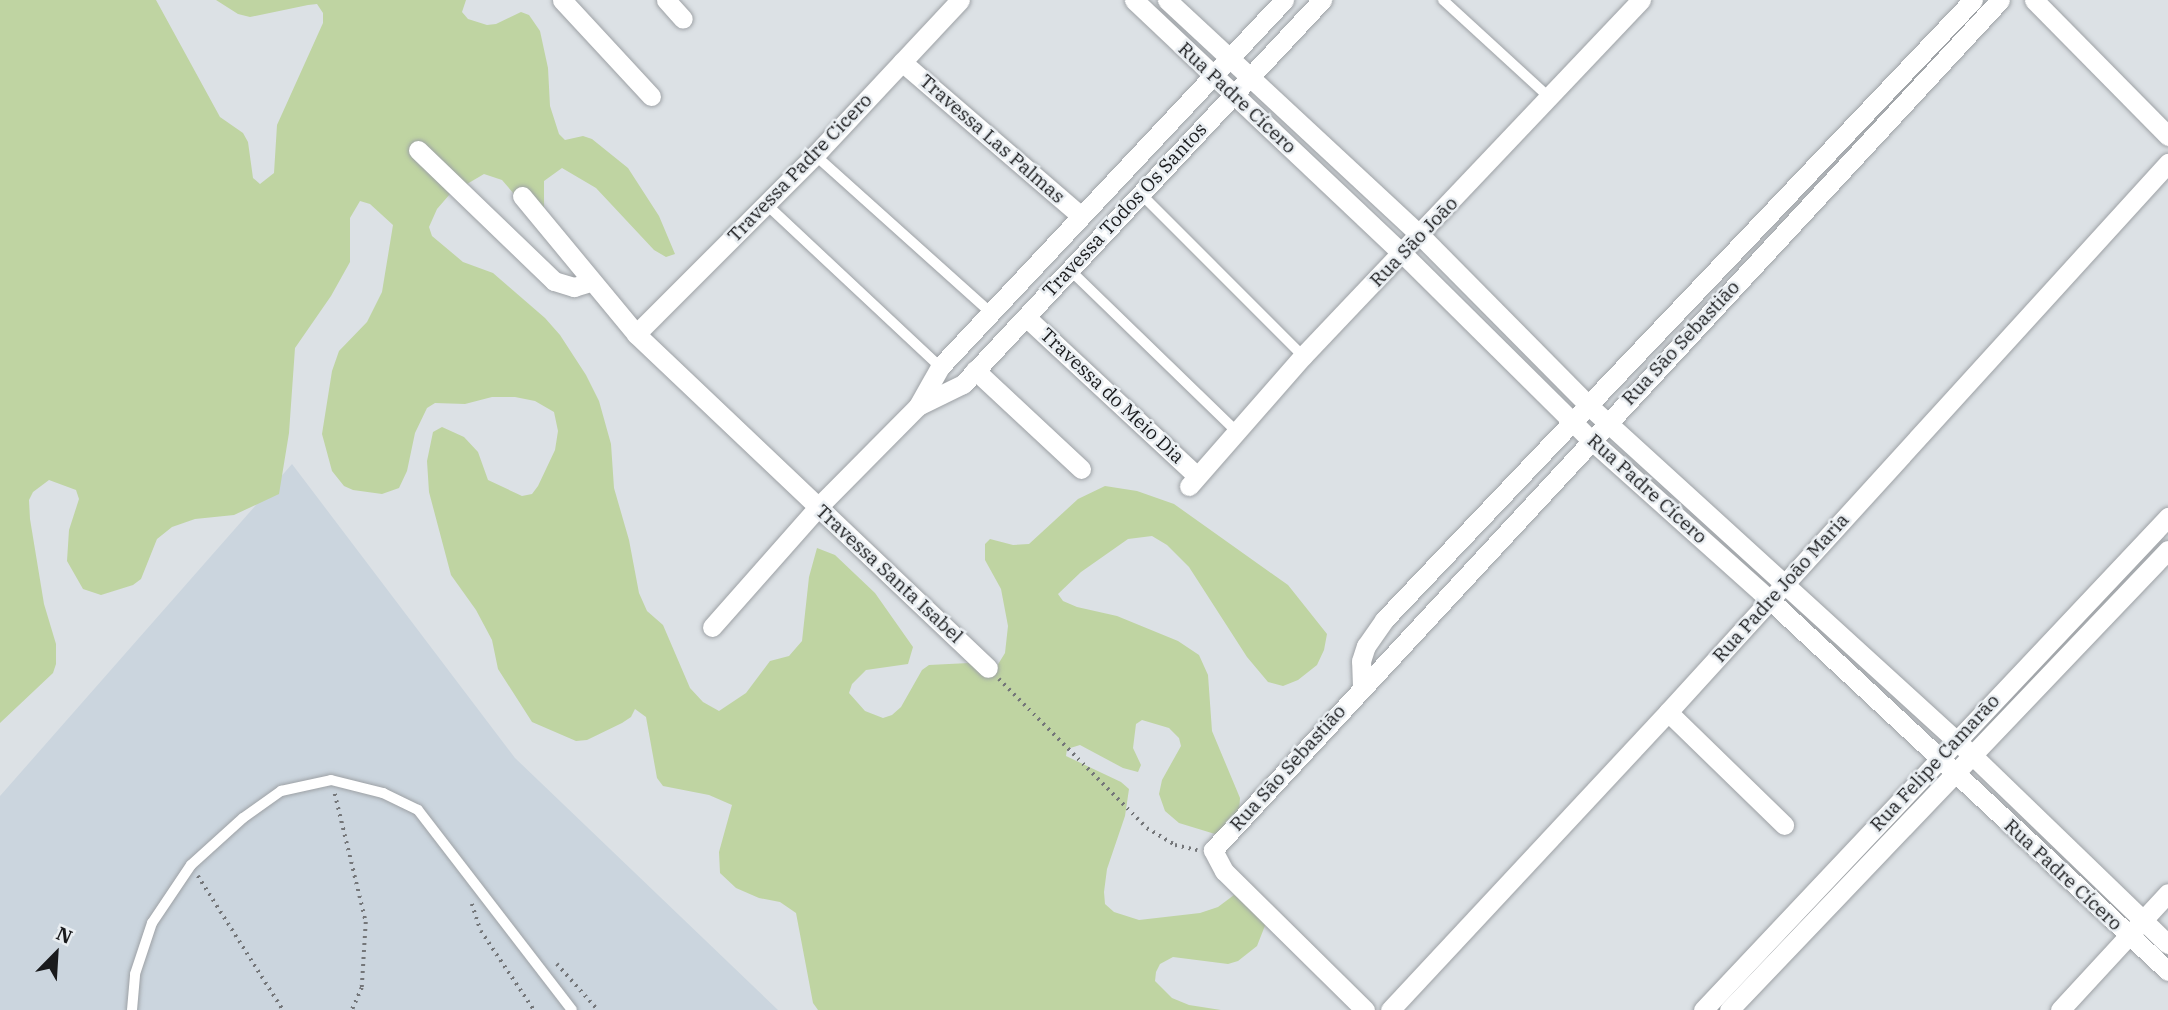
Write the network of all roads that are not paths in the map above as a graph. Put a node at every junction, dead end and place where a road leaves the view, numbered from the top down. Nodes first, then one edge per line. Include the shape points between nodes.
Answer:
1 (562, 0) edge
2 (666, 0) edge
3 (960, 0) edge
4 (1134, 0) edge
5 (1167, 0) edge
6 (1284, 0) edge
7 (1322, 0) edge
8 (1443, 0) edge
9 (1642, 0) edge
10 (1973, 0) edge
11 (2000, 0) edge
12 (2034, 0) edge
13 (683, 19) dead end
14 (1228, 60) junction
15 (902, 62) junction
16 (1213, 76) junction
17 (1249, 78) junction
18 (651, 96) dead end
19 (1233, 96) junction
20 (1550, 98) junction
21 (2168, 136) edge
22 (418, 150) dead end
23 (815, 155) junction
24 (2168, 163) edge
25 (1140, 194) junction
26 (522, 196) dead end
27 (766, 204) junction
28 (1777, 206) junction
29 (1081, 216) junction
30 (1795, 221) junction
31 (1420, 235) junction
32 (1403, 254) junction
33 (1070, 270) junction
34 (590, 282) junction
35 (991, 313) junction
36 (1026, 317) junction
37 (1011, 333) junction
38 (636, 334) junction
39 (1303, 356) junction
40 (940, 367) junction
41 (975, 370) junction
42 (1588, 405) junction
43 (918, 406) junction
44 (1573, 421) junction
45 (1608, 422) junction
46 (1235, 430) junction
47 (1591, 440) junction
48 (1081, 469) dead end
49 (1193, 481) joint
50 (818, 507) junction
51 (2168, 517) edge
52 (2168, 550) edge
53 (1785, 584) junction
54 (1770, 600) junction
55 (712, 627) dead end
56 (988, 667) road end
57 (1362, 687) junction
58 (1668, 712) junction
59 (1957, 740) junction
60 (1972, 755) junction
61 (1939, 759) junction
62 (1954, 773) junction
63 (1784, 825) dead end
64 (2168, 893) edge
65 (2141, 921) junction
66 (2129, 937) junction
67 (2168, 944) edge
68 (2168, 971) edge
69 (132, 1010) edge
70 (572, 1010) edge
71 (1365, 1010) edge
72 (1390, 1010) edge
73 (1703, 1010) edge
74 (1729, 1010) edge
75 (2060, 1010) edge

1 - 18 street
2 - 13 street
3 - 15 street, Travessa Padre Cicero
4 - 16 street, Rua Padre Cícero
5 - 14 street, Rua Padre Cícero
6 - 14 street, Travessa Todos Os Santos
7 - 17 street, Travessa Todos Os Santos
8 - 20 lane
9 - 20 street, Rua São João
10 - 28 street, Rua São Sebastião
11 - 30 street, Rua São Sebastião
12 - 21 street
14 - 16 street, Travessa Todos Os Santos
14 - 17 street, Rua Padre Cícero
15 - 23 street, Travessa Padre Cicero
15 - 29 street, Travessa Las Palmas
16 - 19 street, Rua Padre Cícero
16 - 29 street, Travessa Todos Os Santos
17 - 19 street, Travessa Todos Os Santos
17 - 31 street, Rua Padre Cícero
19 - 25 street, Travessa Todos Os Santos
19 - 32 street, Rua Padre Cícero
20 - 31 street, Rua São João
22 - 34 street via 554,281 575,287
23 - 27 street, Travessa Padre Cicero
23 - 35 lane
24 - 53 street, Rua Padre João Maria
25 - 33 street, Travessa Todos Os Santos
25 - 39 lane
26 - 34 street, Travessa Santa Isabel
27 - 38 street, Travessa Padre Cicero
27 - 40 lane
28 - 30 street
28 - 42 street, Rua São Sebastião
29 - 35 street, Travessa Todos Os Santos
30 - 45 street, Rua São Sebastião
31 - 32 street, Rua São João
31 - 42 street, Rua Padre Cícero
32 - 39 street, Rua São João
32 - 44 street, Rua Padre Cícero
33 - 36 street, Travessa Todos Os Santos
33 - 46 lane
34 - 38 street, Travessa Santa Isabel
35 - 37 street
35 - 40 street, Travessa Todos Os Santos
36 - 37 street, Travessa Todos Os Santos
36 - 49 street, Travessa do Meio Dia
37 - 41 street, Travessa Todos Os Santos
38 - 50 street, Travessa Santa Isabel
39 - 46 street, Rua São João
40 - 43 street, Travessa Todos Os Santos
41 - 43 street, Travessa Todos Os Santos via 963,384
41 - 48 street
42 - 44 street, Rua São Sebastião
42 - 45 street, Rua Padre Cícero
43 - 50 street, Travessa Todos Os Santos
44 - 47 street, Rua Padre Cícero
44 - 57 street, Rua São Sebastião via 1384,620 1361,661
45 - 47 street, Rua São Sebastião
45 - 53 street, Rua Padre Cícero
46 - 49 street, Rua São João
47 - 54 street, Rua Padre Cícero
47 - 57 street, Rua São Sebastião
50 - 55 street, Travessa Todos Os Santos
50 - 56 street, Travessa Santa Isabel
51 - 59 street, Rua Felipe Camarão
52 - 60 street, Rua Felipe Camarão
53 - 54 street, Rua Padre João Maria
53 - 59 street, Rua Padre Cícero
54 - 58 street, Rua Padre João Maria
54 - 61 street, Rua Padre Cícero
57 - 71 street, Rua São Sebastião via 1206,850
58 - 63 street
58 - 72 street, Rua Padre João Maria
59 - 60 street, Rua Padre Cícero
59 - 61 street, Rua Felipe Camarão
60 - 62 street, Rua Felipe Camarão
60 - 65 street, Rua Padre Cícero
61 - 62 street, Rua Padre Cícero
61 - 73 street, Rua Felipe Camarão
62 - 66 street, Rua Padre Cícero
62 - 74 street, Rua Felipe Camarão
64 - 65 street
65 - 66 street
65 - 67 street, Rua Padre Cícero
66 - 68 street, Rua Padre Cícero
66 - 75 street
69 - 70 lane via 135,974 152,923 191,865 281,791 331,780 383,793 418,810

